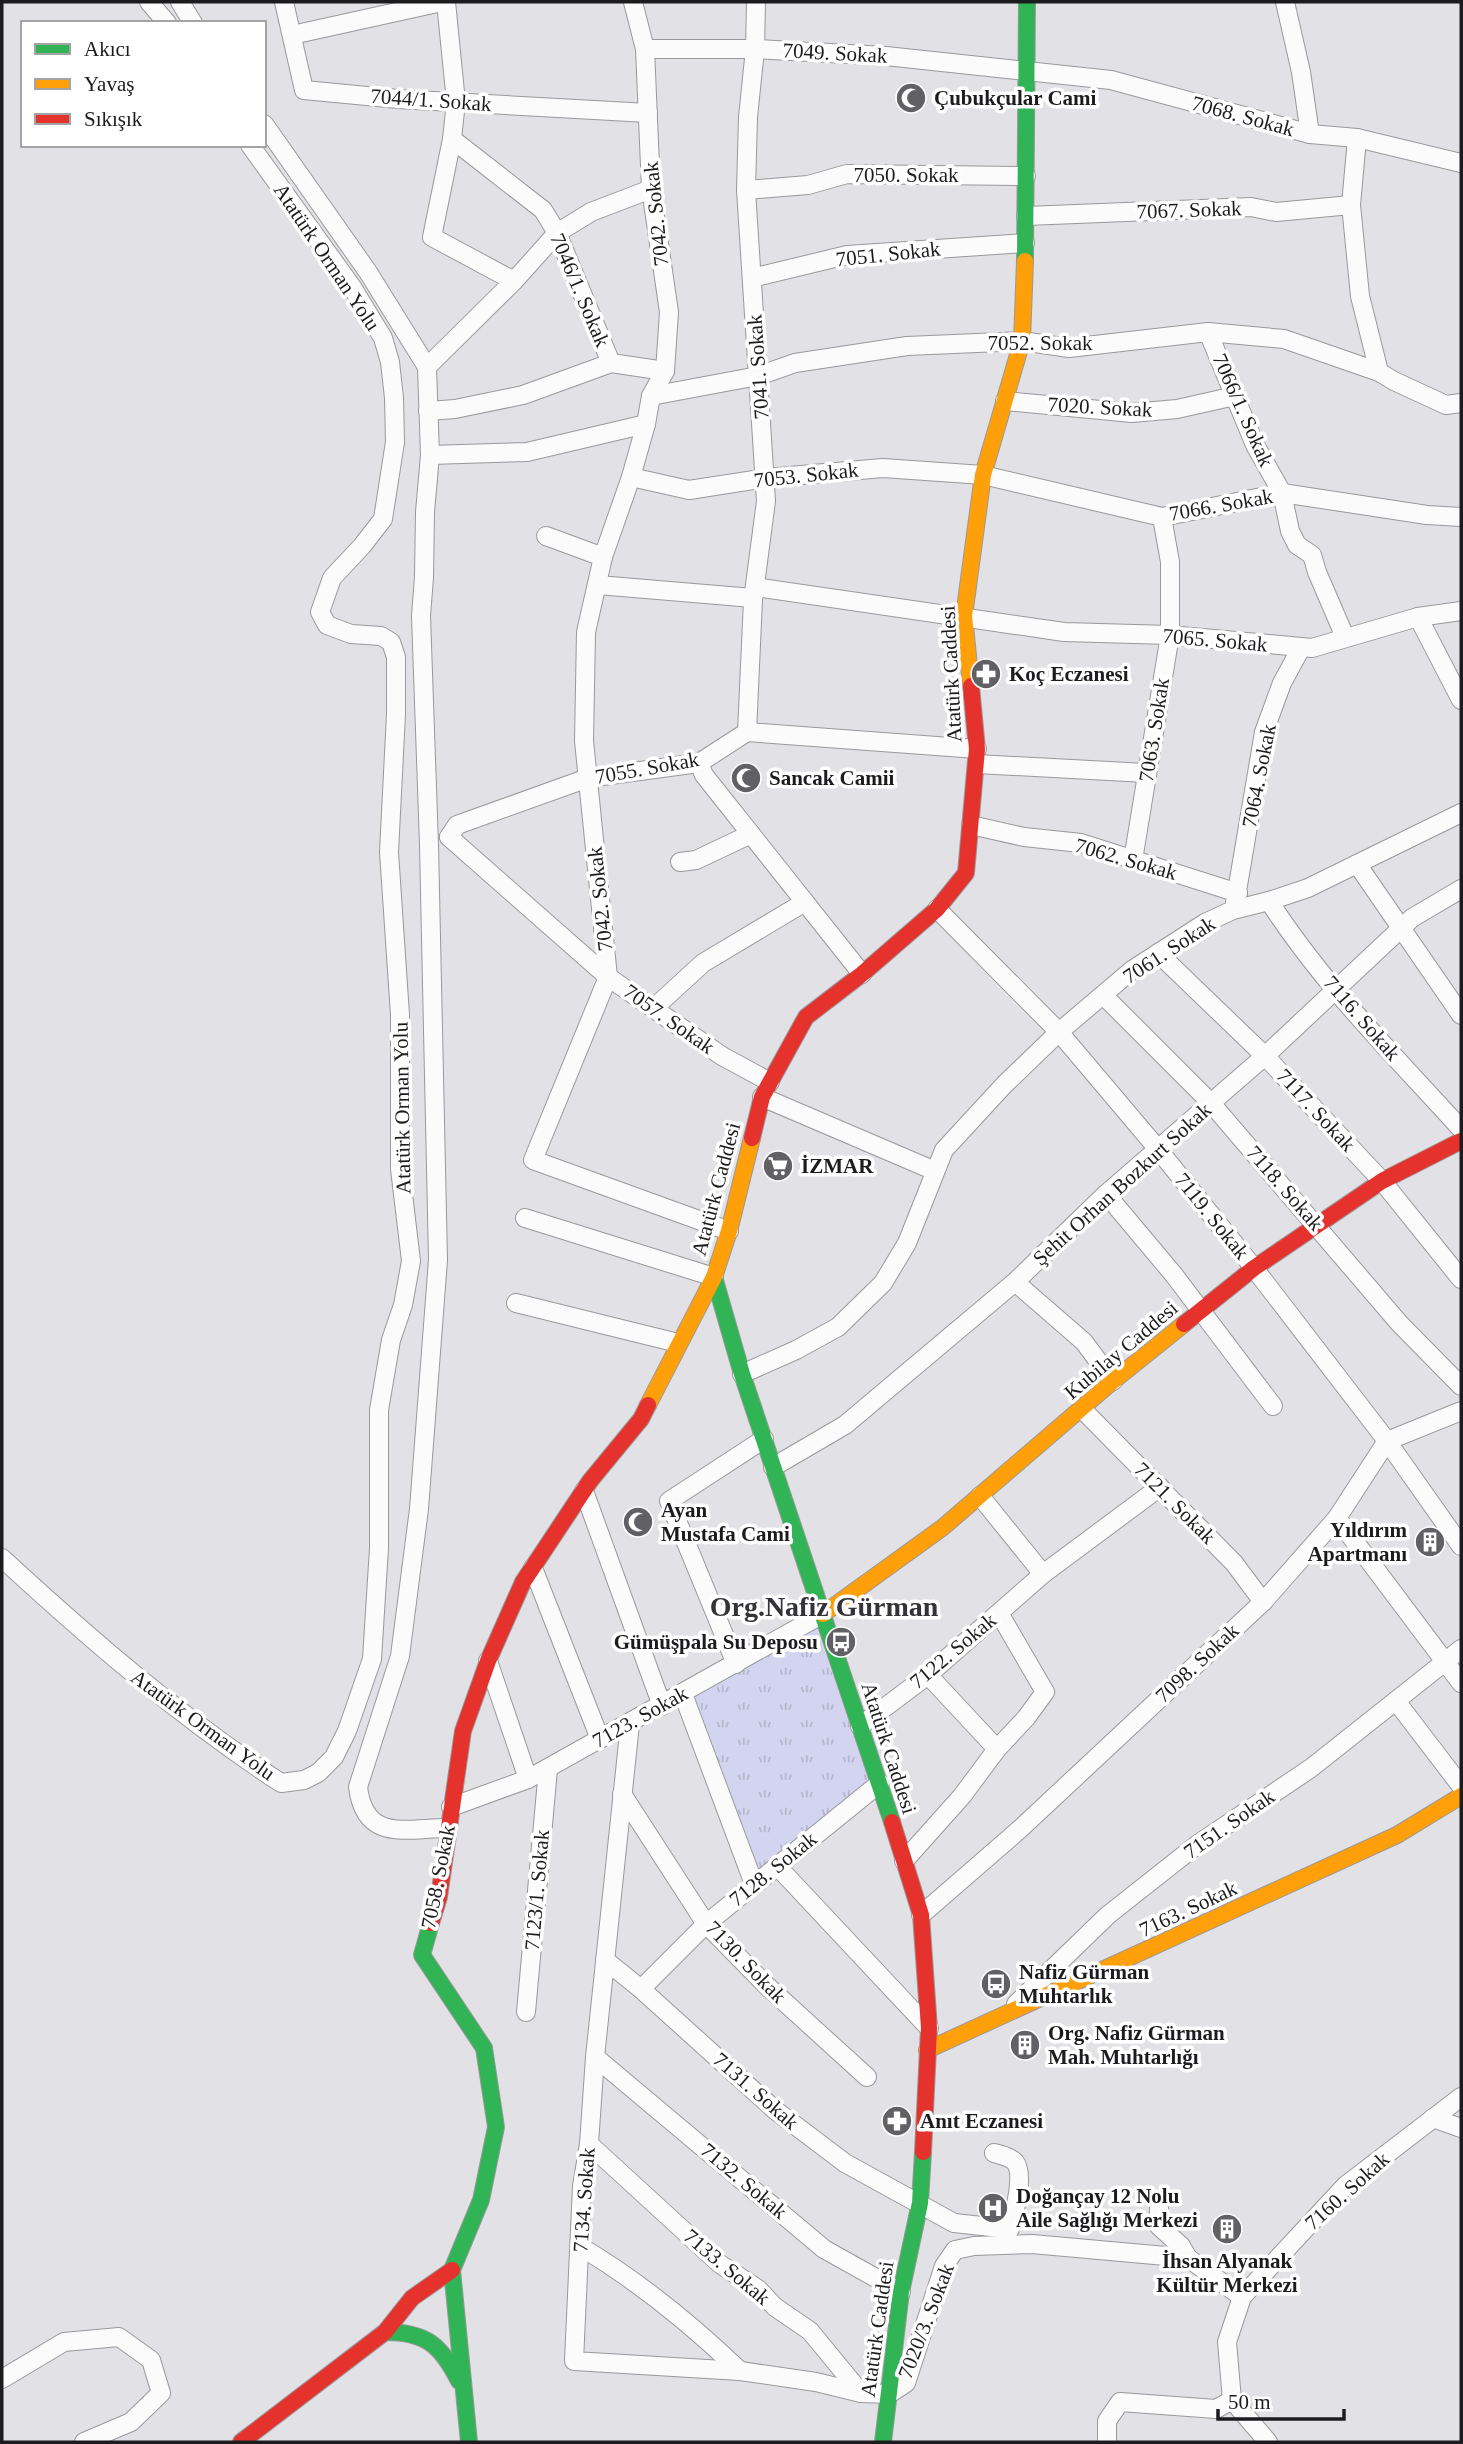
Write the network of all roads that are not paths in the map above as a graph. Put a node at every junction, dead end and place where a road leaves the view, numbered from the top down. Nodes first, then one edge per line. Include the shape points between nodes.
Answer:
1 (149, 2) edge
2 (180, 2) edge
3 (284, 2) edge
4 (444, 2) edge
5 (633, 2) edge
6 (756, 2) edge
7 (1027, 2) edge
8 (1286, 2) edge
9 (165, 21) edge
10 (192, 21) edge
11 (292, 35) junction
12 (755, 49) junction
13 (645, 50) junction
14 (1025, 72) junction
15 (456, 102) junction
16 (648, 113) junction
17 (266, 127) edge
18 (1310, 134) junction
19 (1357, 138) junction
20 (452, 139) junction
21 (251, 147) edge
22 (1461, 163) edge
23 (1026, 176) junction
24 (651, 189) junction
25 (746, 190) junction
26 (1351, 205) junction
27 (1026, 216) junction
28 (557, 233) junction
29 (1025, 243) junction
30 (752, 278) junction
31 (514, 281) junction
32 (1208, 332) junction
33 (1022, 341) junction
34 (611, 363) junction
35 (427, 367) junction
36 (665, 371) junction
37 (1379, 372) junction
38 (758, 376) junction
39 (651, 396) junction
40 (1235, 396) junction
41 (1005, 401) junction
42 (1461, 403) edge
43 (428, 411) junction
44 (646, 424) junction
45 (430, 455) junction
46 (983, 475) junction
47 (631, 477) junction
48 (766, 478) junction
49 (1282, 493) junction
50 (1162, 517) junction
51 (1461, 517) edge
52 (545, 536) dead end
53 (603, 557) junction
54 (598, 585) junction
55 (754, 592) junction
56 (1461, 611) edge
57 (964, 617) junction
58 (1418, 617) junction
59 (1170, 635) junction
60 (1345, 637) junction
61 (1301, 648) junction
62 (1461, 700) edge
63 (747, 732) junction
64 (977, 757) junction
65 (699, 763) junction
66 (1146, 774) junction
67 (588, 778) junction
68 (1461, 813) edge
69 (971, 825) junction
70 (751, 834) junction
71 (449, 837) junction
72 (429, 839) junction
73 (1133, 860) junction
74 (680, 862) dead end
75 (1357, 864) junction
76 (1461, 888) edge
77 (1235, 901) junction
78 (1269, 901) junction
79 (805, 902) junction
80 (937, 909) junction
81 (1401, 928) junction
82 (1158, 953) junction
83 (862, 974) junction
84 (608, 977) junction
85 (1334, 989) junction
86 (1104, 996) junction
87 (654, 1008) junction
88 (1461, 1015) edge
89 (1059, 1032) junction
90 (1265, 1056) junction
91 (766, 1090) junction
92 (1211, 1103) junction
93 (1461, 1129) edge
94 (1461, 1141) edge
95 (1157, 1148) junction
96 (935, 1171) junction
97 (1382, 1181) junction
98 (1106, 1194) junction
99 (525, 1218) dead end
100 (1317, 1224) junction
101 (729, 1231) junction
102 (1254, 1268) junction
103 (715, 1277) junction
104 (1461, 1279) edge
105 (1015, 1282) junction
106 (516, 1303) dead end
107 (1200, 1311) junction
108 (678, 1343) junction
109 (742, 1374) junction
110 (1113, 1381) junction
111 (1461, 1386) edge
112 (1273, 1406) dead end
113 (1082, 1409) junction
114 (1461, 1411) edge
115 (764, 1439) junction
116 (1387, 1441) junction
117 (773, 1467) junction
118 (1160, 1487) junction
119 (584, 1491) junction
120 (980, 1496) junction
121 (1337, 1518) junction
122 (1461, 1546) edge
123 (2, 1558) edge
124 (533, 1567) junction
125 (1043, 1574) junction
126 (1263, 1602) junction
127 (999, 1613) junction
128 (823, 1614) junction
129 (1461, 1649) edge
130 (488, 1661) junction
131 (1446, 1661) junction
132 (736, 1664) junction
133 (928, 1675) junction
134 (1461, 1683) edge
135 (683, 1694) junction
136 (1396, 1701) junction
137 (662, 1706) junction
138 (630, 1724) junction
139 (860, 1726) junction
140 (600, 1739) junction
141 (997, 1749) junction
142 (548, 1769) junction
143 (528, 1779) junction
144 (880, 1783) junction
145 (1461, 1786) edge
146 (622, 1794) junction
147 (1461, 1796) edge
148 (451, 1807) junction
149 (448, 1828) junction
150 (904, 1861) junction
151 (776, 1866) junction
152 (754, 1884) junction
153 (921, 1915) junction
154 (706, 1924) junction
155 (605, 1960) junction
156 (641, 1989) junction
157 (526, 2012) dead end
158 (1007, 2012) junction
159 (929, 2028) junction
160 (927, 2050) junction
161 (595, 2057) junction
162 (867, 2077) dead end
163 (1461, 2097) edge
164 (1433, 2118) junction
165 (1461, 2128) edge
166 (589, 2144) junction
167 (995, 2152) dead end
168 (920, 2203) junction
169 (1159, 2207) dead end
170 (581, 2246) junction
171 (1188, 2258) junction
172 (453, 2270) junction
173 (901, 2292) junction
174 (1242, 2297) junction
175 (412, 2298) junction
176 (385, 2332) junction
177 (461, 2344) junction
178 (740, 2371) junction
179 (2, 2379) edge
180 (861, 2393) junction
181 (889, 2394) junction
182 (465, 2395) junction
183 (1232, 2400) junction
184 (84, 2442) edge
185 (241, 2442) edge
186 (469, 2442) edge
187 (883, 2442) edge
188 (1107, 2442) edge
189 (1268, 2442) edge

1 - 9 street
2 - 10 street
3 - 11 street, 7044/1. Sokak
4 - 11 street
4 - 15 street
5 - 13 street, 7042. Sokak
6 - 12 street, 7041. Sokak
7 - 14 main road, Atatürk Caddesi
8 - 18 street
11 - 15 street, 7044/1. Sokak via 303,90
12 - 13 street, 7049. Sokak
12 - 14 street, 7049. Sokak via 886,56
12 - 25 street, 7041. Sokak
13 - 16 street, 7042. Sokak
14 - 18 street, 7068. Sokak via 1111,80
14 - 23 main road, Atatürk Caddesi
15 - 16 street, 7044/1. Sokak
15 - 20 street
16 - 24 street, 7042. Sokak
17 - 35 street via 361,262
18 - 19 street, 7068. Sokak
19 - 22 street, 7068. Sokak
19 - 26 street
20 - 28 street, 7046/1. Sokak via 542,210
20 - 31 street via 432,237
21 - 123 street, Atatürk Orman Yolu via 352,286 383,338 394,398 395,442 383,519 332,578 320,612 327,625 351,634 381,636 391,642 396,657 388,852 400,1015 400,1169 411,1261 379,1410 379,1548 372,1659 334,1757 304,1780 281,1783 125,1668
23 - 25 street, 7050. Sokak via 847,174 808,185
23 - 27 main road, Atatürk Caddesi
24 - 28 street via 591,212
24 - 36 street, 7042. Sokak via 669,312
25 - 30 street, 7041. Sokak
26 - 27 street, 7067. Sokak via 1276,212 1251,208
26 - 37 street via 1360,296
27 - 29 main road, Atatürk Caddesi
28 - 31 street
28 - 34 street, 7046/1. Sokak
29 - 30 street, 7051. Sokak via 847,255
29 - 33 main road, Atatürk Caddesi
30 - 38 street, 7041. Sokak
31 - 35 street
32 - 33 street, 7052. Sokak via 1069,348
32 - 37 street, 7052. Sokak via 1284,339
32 - 40 street, 7066/1. Sokak
33 - 38 street, 7052. Sokak via 907,346 795,363
33 - 41 main road, Atatürk Caddesi
34 - 36 street
34 - 43 street via 523,395
35 - 43 street
36 - 39 street, 7042. Sokak
37 - 42 street, 7052. Sokak via 1446,405
38 - 39 street, 7052. Sokak
38 - 48 street, 7041. Sokak
39 - 44 street, 7042. Sokak
40 - 41 street, 7020. Sokak via 1132,413
40 - 49 street, 7066/1. Sokak
41 - 46 main road, Atatürk Caddesi
43 - 45 street
44 - 45 street via 527,452
44 - 47 street, 7042. Sokak
45 - 72 street via 421,616
46 - 48 street, 7053. Sokak via 883,468
46 - 50 street, 7066. Sokak
46 - 57 main road, Atatürk Caddesi
47 - 48 street, 7053. Sokak via 689,490
47 - 53 street, 7042. Sokak
48 - 55 street, 7041. Sokak
49 - 50 street, 7066. Sokak
49 - 51 street, 7066. Sokak
49 - 60 street, 7066/1. Sokak via 1290,531 1297,545 1312,555
50 - 59 street, 7063. Sokak via 1170,562
52 - 53 street
53 - 54 street, 7042. Sokak
54 - 55 street, 7065. Sokak
54 - 67 street, 7042. Sokak via 586,632
55 - 57 street, 7065. Sokak
55 - 63 street, 7041. Sokak
56 - 58 street, 7065. Sokak
57 - 59 street, 7065. Sokak via 1063,632
57 - 64 main road, Atatürk Caddesi
58 - 60 street, 7065. Sokak
58 - 62 street
59 - 61 street, 7065. Sokak
59 - 66 street, 7063. Sokak
60 - 61 street, 7065. Sokak via 1312,649
61 - 77 street, 7064. Sokak via 1264,732
63 - 64 street
63 - 65 street, 7055. Sokak
64 - 66 street
64 - 69 main road, Atatürk Caddesi
65 - 67 street, 7055. Sokak
65 - 70 street
66 - 73 street, 7063. Sokak
67 - 71 street, 7055. Sokak via 457,825
67 - 84 street, 7042. Sokak
68 - 75 street, 7061. Sokak
69 - 73 street, 7062. Sokak via 1081,843
69 - 80 main road, Atatürk Caddesi via 966,873
70 - 74 street via 696,860
70 - 79 street
71 - 72 street
71 - 84 street, 7057. Sokak
72 - 149 street via 438,1259 433,1329 419,1509 400,1656 358,1787 360,1806 384,1829
73 - 77 street, 7062. Sokak
75 - 78 street, 7061. Sokak
75 - 81 street
76 - 81 street, Şehit Orhan Bozkurt Sokak
77 - 78 street, 7061. Sokak
77 - 82 street, 7061. Sokak
78 - 85 street, 7116. Sokak
79 - 83 street
79 - 87 street via 703,963
80 - 83 main road, Atatürk Caddesi
80 - 89 street, 7119. Sokak
81 - 85 street, Şehit Orhan Bozkurt Sokak
81 - 88 street
82 - 86 street, 7061. Sokak
82 - 90 street, 7117. Sokak
83 - 91 main road, Atatürk Caddesi via 806,1017
84 - 87 street, 7057. Sokak
84 - 101 street, 7042. Sokak via 533,1160
85 - 90 street, Şehit Orhan Bozkurt Sokak
85 - 93 street, 7116. Sokak
86 - 89 street, 7061. Sokak
86 - 92 street, 7118. Sokak
87 - 91 street, 7057. Sokak
89 - 95 street, 7119. Sokak
89 - 96 street, 7061. Sokak via 1003,1084 944,1150
90 - 92 street, Şehit Orhan Bozkurt Sokak
90 - 97 street, 7117. Sokak
91 - 96 street
91 - 101 main road, Atatürk Caddesi
92 - 95 street, Şehit Orhan Bozkurt Sokak
92 - 100 street, 7118. Sokak
94 - 97 main road, Kubilay Caddesi
95 - 98 street, Şehit Orhan Bozkurt Sokak
95 - 102 street, 7119. Sokak
96 - 109 street, 7061. Sokak via 907,1243 883,1283 838,1327
97 - 100 main road, Kubilay Caddesi
97 - 104 street, 7117. Sokak
98 - 105 street, Şehit Orhan Bozkurt Sokak
98 - 107 street
99 - 103 street
100 - 102 main road, Kubilay Caddesi
100 - 111 street, 7118. Sokak via 1399,1324
101 - 103 main road, Atatürk Caddesi
102 - 107 main road, Kubilay Caddesi
102 - 116 street, 7119. Sokak
103 - 108 main road, 7058. Sokak
103 - 109 main road, Atatürk Caddesi
105 - 110 street via 1084,1342
105 - 117 street, Şehit Orhan Bozkurt Sokak via 845,1425
106 - 108 street
107 - 110 main road, Kubilay Caddesi
107 - 112 street
108 - 119 main road, 7058. Sokak via 641,1419
109 - 115 main road, Atatürk Caddesi
110 - 113 main road, Kubilay Caddesi
113 - 118 street, 7121. Sokak
113 - 120 main road, Kubilay Caddesi
114 - 116 street
115 - 117 main road, Atatürk Caddesi
115 - 132 street via 669,1501
116 - 121 street, 7098. Sokak
116 - 122 street, 7119. Sokak
117 - 128 main road, Atatürk Caddesi
118 - 125 street, 7122. Sokak
118 - 126 street, 7121. Sokak via 1234,1563
119 - 124 main road, 7058. Sokak
119 - 137 street
120 - 125 street
120 - 128 main road, Kubilay Caddesi
121 - 126 street, 7098. Sokak
121 - 131 street
124 - 130 main road, 7058. Sokak
124 - 140 street
125 - 127 street, 7122. Sokak
126 - 153 street, 7098. Sokak
127 - 133 street, 7122. Sokak
127 - 141 street via 1045,1692
128 - 132 street, 7123. Sokak
128 - 139 main road, Atatürk Caddesi
129 - 131 street, 7151. Sokak
130 - 143 street
130 - 148 main road, 7058. Sokak via 463,1731
131 - 134 street
131 - 136 street, 7151. Sokak
132 - 135 street, 7123. Sokak
133 - 139 street, 7122. Sokak
133 - 141 street
135 - 137 street, 7123. Sokak
135 - 152 street
136 - 145 street
136 - 158 street, 7151. Sokak via 1108,1915
137 - 138 street, 7123. Sokak
138 - 140 street, 7123. Sokak
138 - 146 street, 7134. Sokak
139 - 144 main road, Atatürk Caddesi
140 - 142 street, 7123. Sokak
141 - 150 street
142 - 143 street, 7123. Sokak
142 - 157 street, 7123/1. Sokak
143 - 148 street, 7123. Sokak
144 - 150 main road, Atatürk Caddesi
144 - 151 street, 7128. Sokak
146 - 154 street, 7130. Sokak
146 - 155 street, 7134. Sokak
147 - 158 main road, 7163. Sokak via 1397,1835
148 - 149 main road, 7058. Sokak
149 - 172 main road, 7058. Sokak via 439,1897 422,1955 484,2048 496,2127 481,2200
150 - 153 main road, Atatürk Caddesi
151 - 152 street, 7128. Sokak
151 - 159 street
152 - 154 street, 7128. Sokak
153 - 159 main road, Atatürk Caddesi
154 - 156 street, 7128. Sokak
154 - 162 street, 7130. Sokak
155 - 156 street, 7131. Sokak
155 - 161 street, 7134. Sokak
156 - 168 street, 7131. Sokak via 775,2110 845,2164
158 - 160 main road, 7163. Sokak
159 - 160 main road, Atatürk Caddesi
160 - 168 main road, Atatürk Caddesi
161 - 166 street, 7134. Sokak
161 - 173 street, 7132. Sokak via 824,2249
163 - 164 street, 7160. Sokak
164 - 165 street
164 - 174 street, 7160. Sokak via 1345,2186
166 - 170 street, 7134. Sokak via 582,2186
166 - 180 street, 7133. Sokak via 720,2264 810,2331
167 - 168 street, 7131. Sokak via 1012,2159 1018,2168 1010,2229 954,2223
168 - 173 main road, Atatürk Caddesi
169 - 171 street via 1159,2226
170 - 178 street via 654,2296
170 - 178 street, 7134. Sokak via 574,2361
171 - 174 street
171 - 181 street, 7020/3. Sokak via 1031,2244 955,2249 944,2266 906,2384
172 - 175 main road
172 - 177 main road, 7058. Sokak
173 - 181 main road, Atatürk Caddesi
174 - 183 street via 1227,2342
175 - 176 main road
175 - 177 main road via 440,2300
176 - 182 main road via 405,2331 436,2346 447,2356
176 - 185 main road
177 - 182 main road, 7058. Sokak
178 - 180 street, 7134. Sokak
179 - 184 street via 64,2342 119,2337 151,2360 161,2393 131,2422
180 - 181 street, 7134. Sokak
181 - 187 main road, Atatürk Caddesi
182 - 186 main road, 7058. Sokak
183 - 188 street via 1216,2409 1120,2402 1107,2421
183 - 189 street

